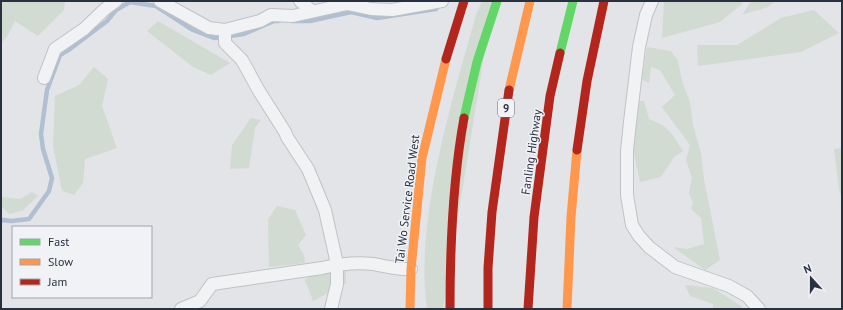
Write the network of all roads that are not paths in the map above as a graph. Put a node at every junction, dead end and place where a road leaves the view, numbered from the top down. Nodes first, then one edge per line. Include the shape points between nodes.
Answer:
1 (116, 1) edge
2 (160, 1) edge
3 (300, 1) edge
4 (464, 1) edge
5 (497, 1) edge
6 (530, 1) edge
7 (573, 1) edge
8 (604, 1) edge
9 (652, 1) edge
10 (437, 2) edge
11 (312, 11) junction
12 (225, 35) junction
13 (44, 78) dead end
14 (337, 264) junction
15 (410, 270) junction
16 (181, 309) edge
17 (331, 309) edge
18 (410, 309) edge
19 (450, 309) edge
20 (488, 309) edge
21 (528, 309) edge
22 (567, 309) edge
23 (759, 309) edge

1 - 13 street via 84,29 55,49
2 - 12 street
3 - 11 street
4 - 15 main road, Tai Wo Service Road West via 441,74 422,158
5 - 19 main road via 466,109 457,169
6 - 20 main road, 9 via 508,94 492,212
7 - 21 main road, Fanling Highway via 550,96 534,217
8 - 22 main road via 592,50 575,163
9 - 23 street via 639,47 627,151 627,195 632,225 649,247 675,267 729,286 747,296
10 - 11 street via 392,10 347,4
11 - 12 street via 293,16 271,15 238,27
12 - 14 street via 308,169 325,210
14 - 15 street via 371,264
14 - 16 street via 212,284 200,301
14 - 17 street via 337,284
15 - 18 main road, Tai Wo Service Road West

